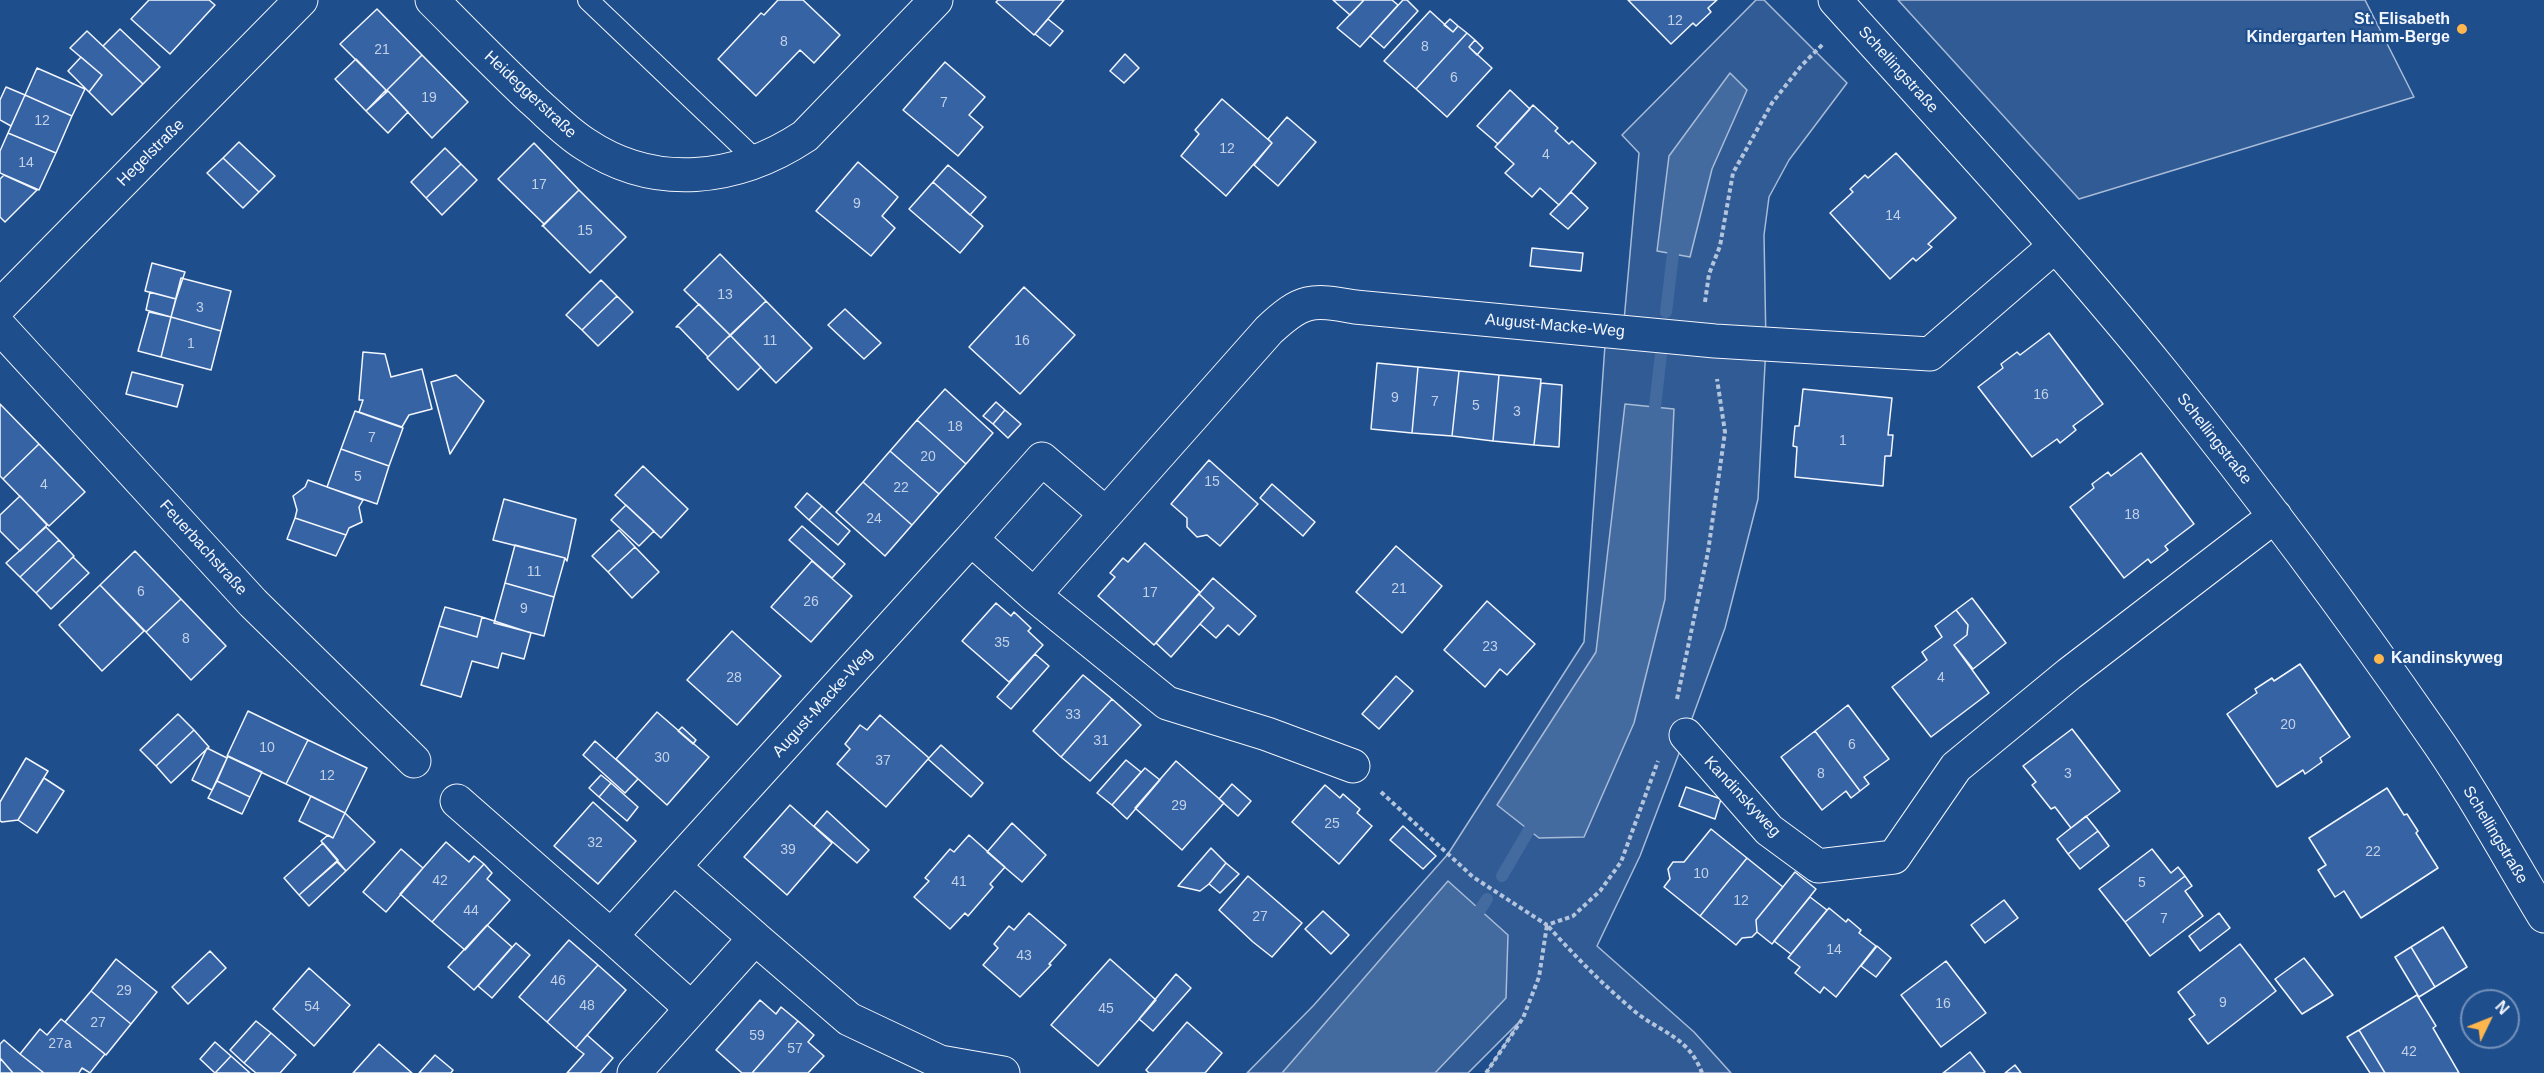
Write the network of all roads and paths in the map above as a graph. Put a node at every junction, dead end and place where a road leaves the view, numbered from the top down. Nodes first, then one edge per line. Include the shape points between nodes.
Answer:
1 (301, 0) edge
2 (432, 0) edge
3 (588, 0) edge
4 (936, 0) edge
5 (1843, 10) edge
6 (758, 162) junction
7 (2055, 246) junction
8 (0, 306) edge
9 (0, 327) edge
10 (1715, 341) junction
11 (1105, 513) junction
12 (2275, 516) junction
13 (971, 539) junction
14 (1034, 595) junction
15 (1677, 701) dead end
16 (1686, 735) dead end
17 (1659, 758) dead end
18 (414, 761) dead end
19 (1353, 766) joint
20 (457, 801) dead end
21 (674, 867) junction
22 (2544, 916) edge
23 (1547, 925) junction
24 (611, 936) junction
25 (754, 938) junction
26 (691, 1008) junction
27 (634, 1073) edge
28 (1003, 1073) edge
29 (1486, 1073) edge
30 (1702, 1073) edge

1 - 8 street, Hegelstraße
2 - 6 street, Heideggerstraße via 559,124 585,145 615,160 647,171 681,175 734,170
3 - 6 lane
4 - 6 street, Heideggerstraße via 805,136
5 - 7 street, Schellingstraße
5 - 10 path via 1772,103 1733,172 1720,246 1709,274 1703,310
7 - 10 street, August-Macke-Weg via 1930,354
7 - 12 street, Schellingstraße via 2161,371
9 - 18 street, Feuerbachstraße via 253,603
10 - 11 street, August-Macke-Weg via 1324,301 1304,304 1269,330
10 - 15 path via 1714,366 1725,432 1708,552
11 - 13 street, August-Macke-Weg via 1042,459
11 - 14 street, August-Macke-Weg
12 - 16 street, Kandinskyweg via 2068,674 1956,767 1894,858 1818,866 1769,830
12 - 22 street, Schellingstraße via 2433,734
13 - 14 street
13 - 21 street, August-Macke-Weg
14 - 19 street via 1167,703
17 - 23 path via 1621,862 1600,891 1573,916
19 - 23 path via 1473,877
20 - 24 street
21 - 24 street, August-Macke-Weg
21 - 25 street
23 - 29 path via 1539,977 1523,1018
23 - 30 path via 1634,1012 1687,1047
24 - 26 street
25 - 26 street
25 - 28 street via 849,1019 940,1062
26 - 27 street

